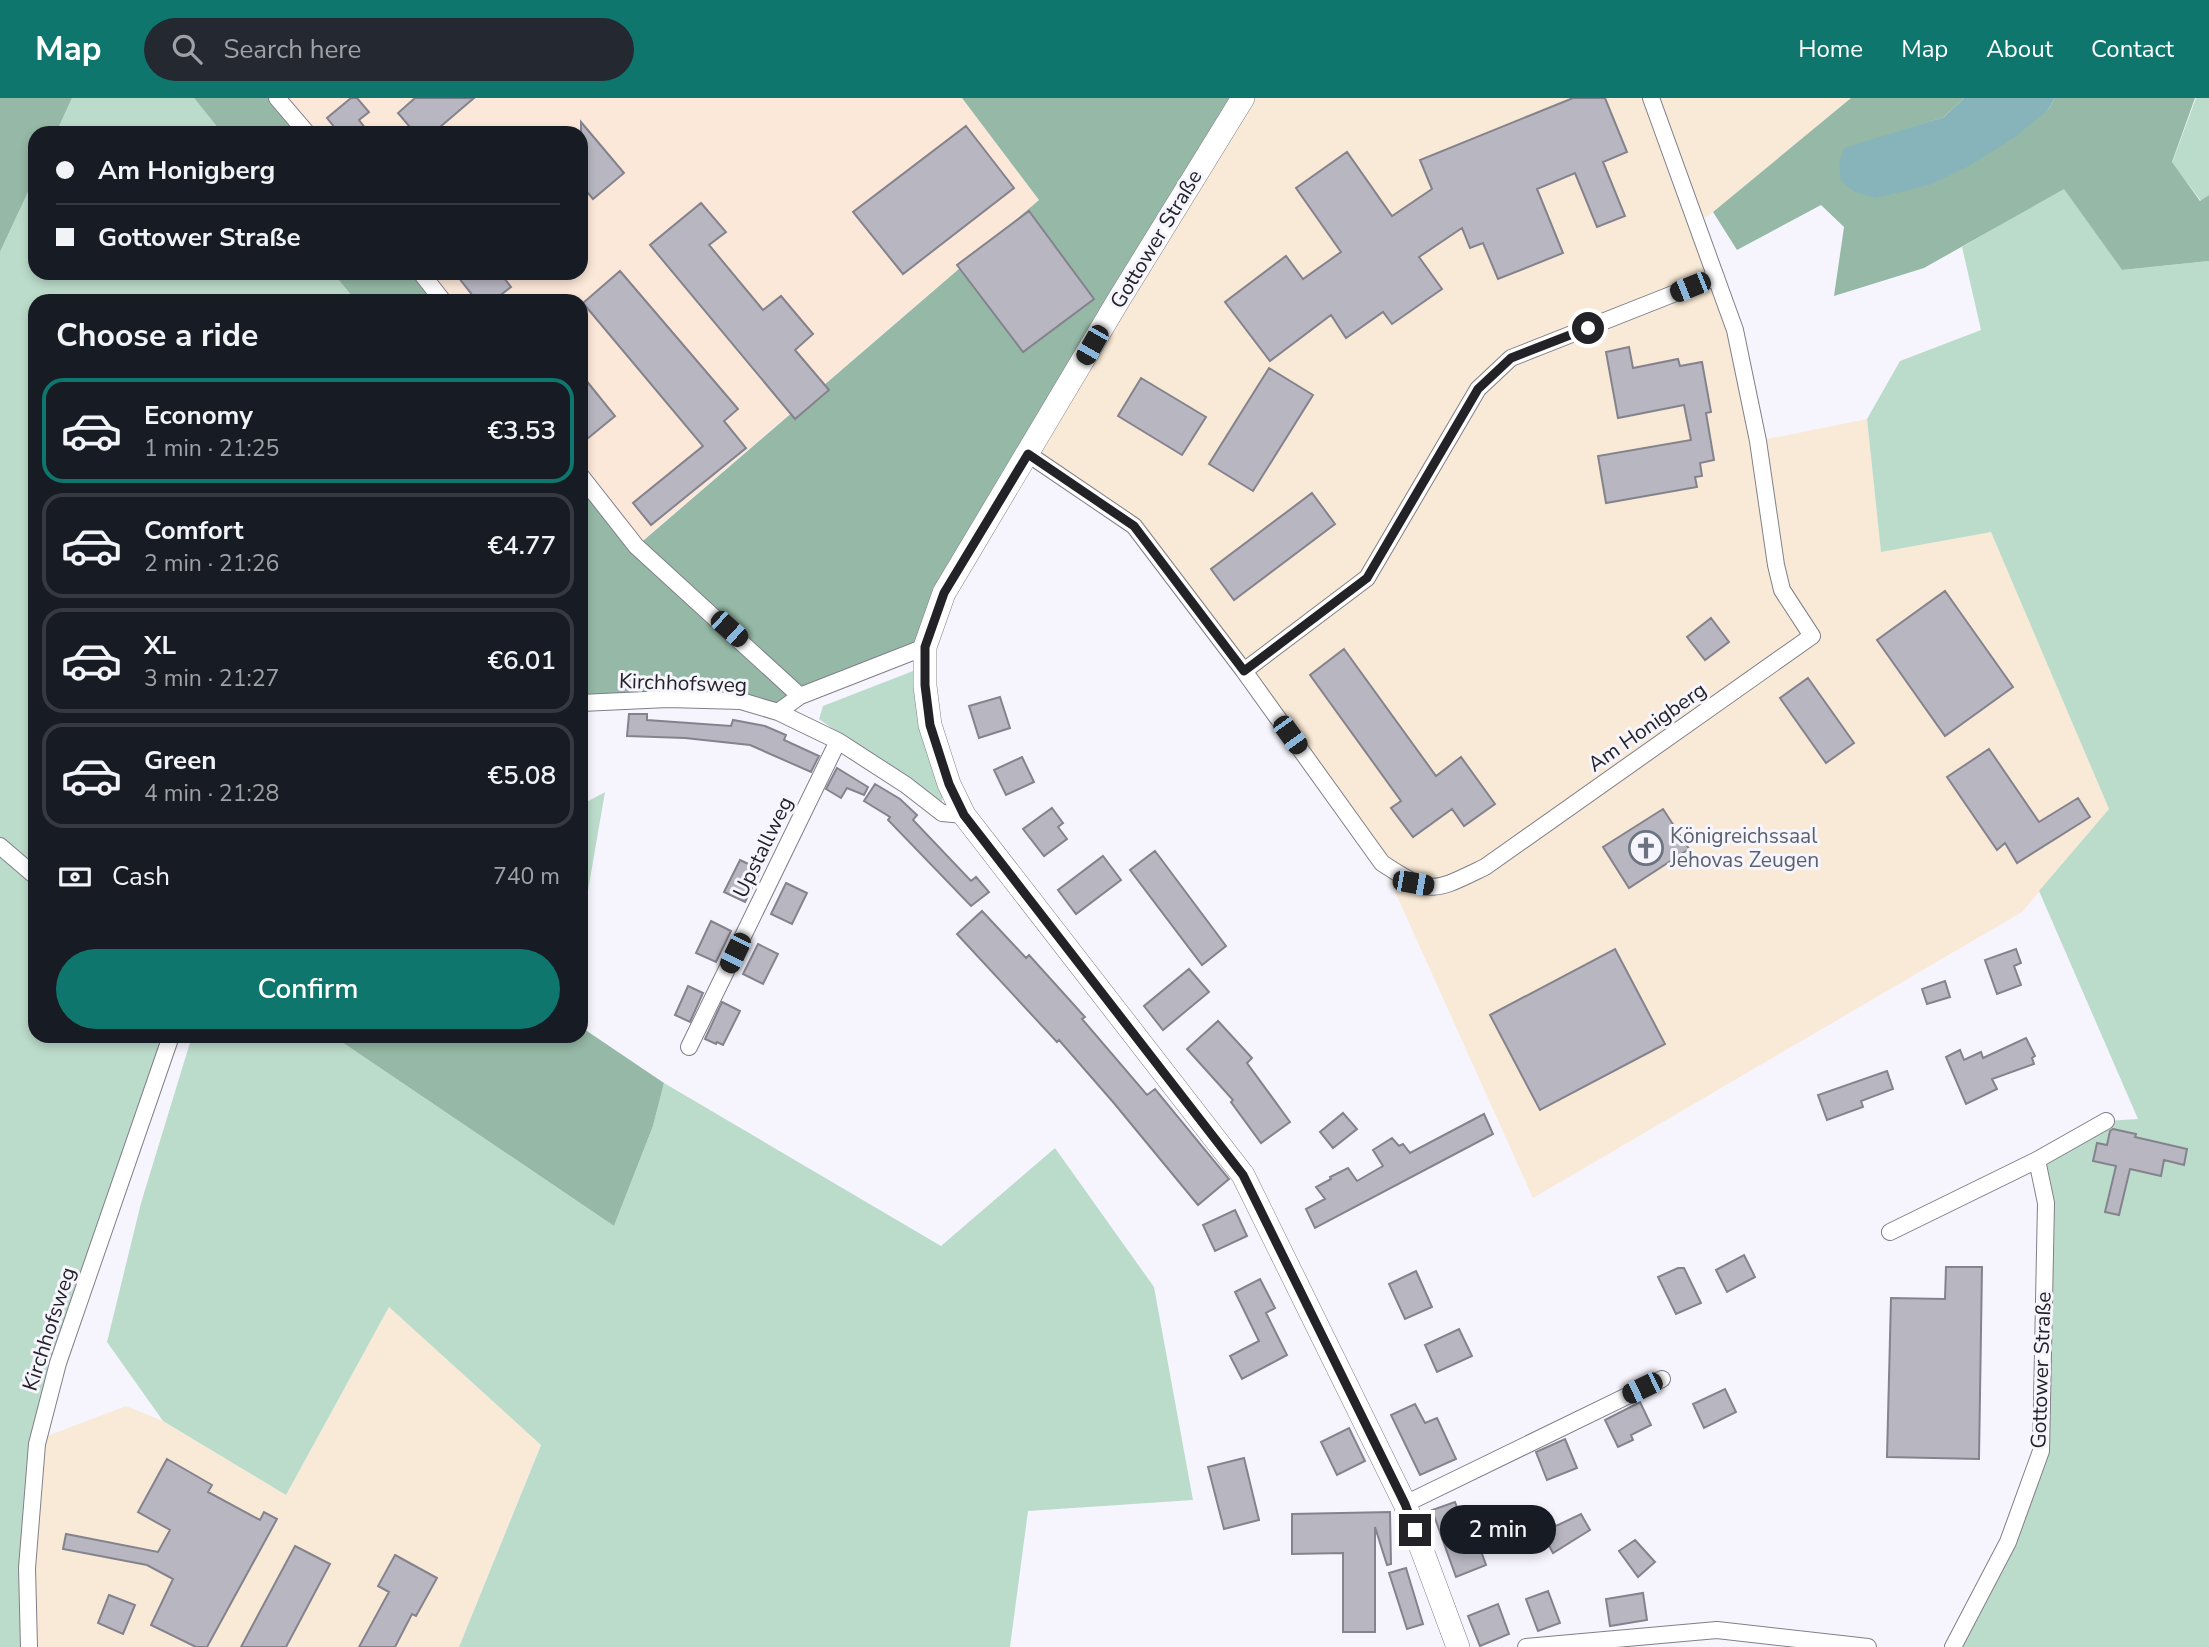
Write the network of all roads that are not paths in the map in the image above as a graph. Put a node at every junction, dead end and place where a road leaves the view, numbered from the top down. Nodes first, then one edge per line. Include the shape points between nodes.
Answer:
1 (277, 98) edge
2 (1243, 98) edge
3 (1651, 98) edge
4 (301, 126) edge
5 (1716, 277) junction
6 (426, 280) edge
7 (438, 294) edge
8 (1028, 454) junction
9 (588, 485) edge
10 (925, 647) junction
11 (1244, 671) junction
12 (800, 696) junction
13 (588, 703) edge
14 (778, 712) junction
15 (838, 741) junction
16 (964, 815) junction
17 (0, 846) edge
18 (28, 870) edge
19 (170, 1043) edge
20 (689, 1047) dead end
21 (2106, 1121) dead end
22 (2037, 1160) junction
23 (1890, 1232) dead end
24 (1662, 1379) dead end
25 (1405, 1504) junction
26 (29, 1647) edge
27 (1458, 1647) edge
28 (1527, 1647) edge
29 (1868, 1647) edge
30 (1954, 1647) edge

1 - 4 street
2 - 8 street, Gottower Straße
3 - 5 street, Am Honigberg
5 - 11 street via 1511,358 1478,389 1367,578
5 - 11 street, Am Honigberg via 1735,330 1758,441 1776,565 1783,590 1812,636 1485,867 1441,888 1413,883 1382,863
6 - 7 street
8 - 10 street, Gottower Straße via 944,593
8 - 11 street, Am Honigberg via 1134,526
9 - 12 street via 636,546
10 - 12 street
10 - 16 street, Gottower Straße via 930,725
12 - 14 street
13 - 14 street, Kirchhofsweg via 741,701
14 - 15 street, Kirchhofsweg
15 - 16 street, Kirchhofsweg via 942,813
15 - 20 street, Upstallweg
16 - 25 street, Gottower Straße via 1243,1175
17 - 18 street
19 - 26 street, Kirchhofsweg via 58,1363 39,1439 27,1567
21 - 22 street
22 - 23 street
22 - 30 street, Gottower Straße via 2046,1203 2041,1451 2008,1542
24 - 25 street
25 - 27 street, Gottower Straße
28 - 29 street via 1717,1630

